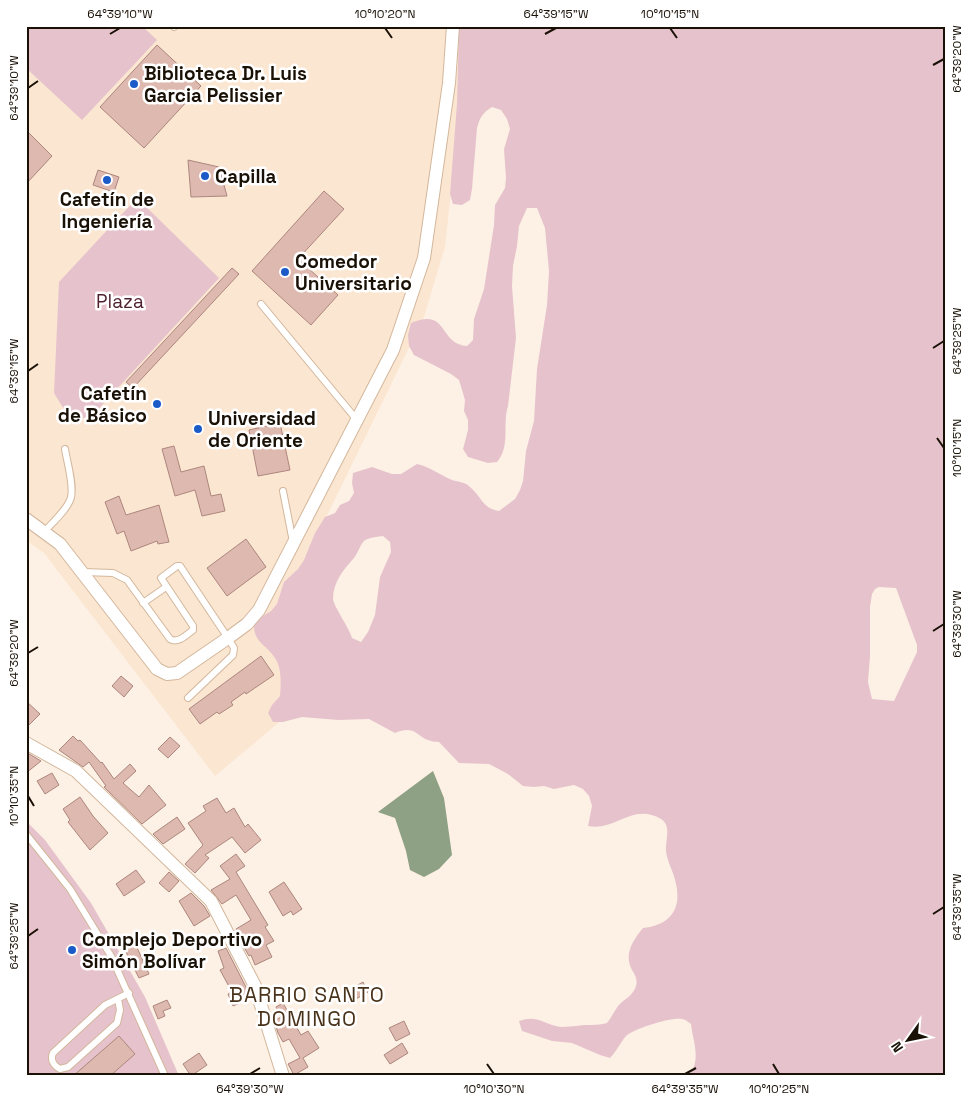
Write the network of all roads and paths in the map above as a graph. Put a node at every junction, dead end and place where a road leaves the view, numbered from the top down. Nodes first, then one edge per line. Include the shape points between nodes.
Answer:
1 (453, 26) edge
2 (261, 304) dead end
3 (357, 420) junction
4 (65, 449) dead end
5 (283, 491) dead end
6 (26, 519) edge
7 (44, 532) junction
8 (293, 543) junction
9 (82, 572) junction
10 (166, 587) junction
11 (144, 603) junction
12 (228, 638) junction
13 (188, 698) dead end
14 (26, 743) edge
15 (26, 834) edge
16 (128, 993) junction
17 (118, 999) junction
18 (165, 1076) edge
19 (283, 1076) edge

1 - 3 street via 449,83 424,258 393,350
2 - 3 lane
3 - 8 street
4 - 7 lane via 72,497
5 - 8 lane
6 - 7 street
7 - 9 street via 60,544
8 - 12 street via 259,610
9 - 11 lane via 120,576 127,580
9 - 12 street via 158,669 167,674 177,673
10 - 11 lane
10 - 11 lane via 193,626 178,641 170,638
10 - 12 lane via 162,576 180,566
12 - 13 lane via 234,648 233,656
14 - 19 street via 76,772 211,901 255,986
15 - 16 lane via 70,889 111,956
16 - 17 lane
16 - 18 lane
17 - 17 lane via 105,1006 53,1053 56,1067 68,1067 117,1024

